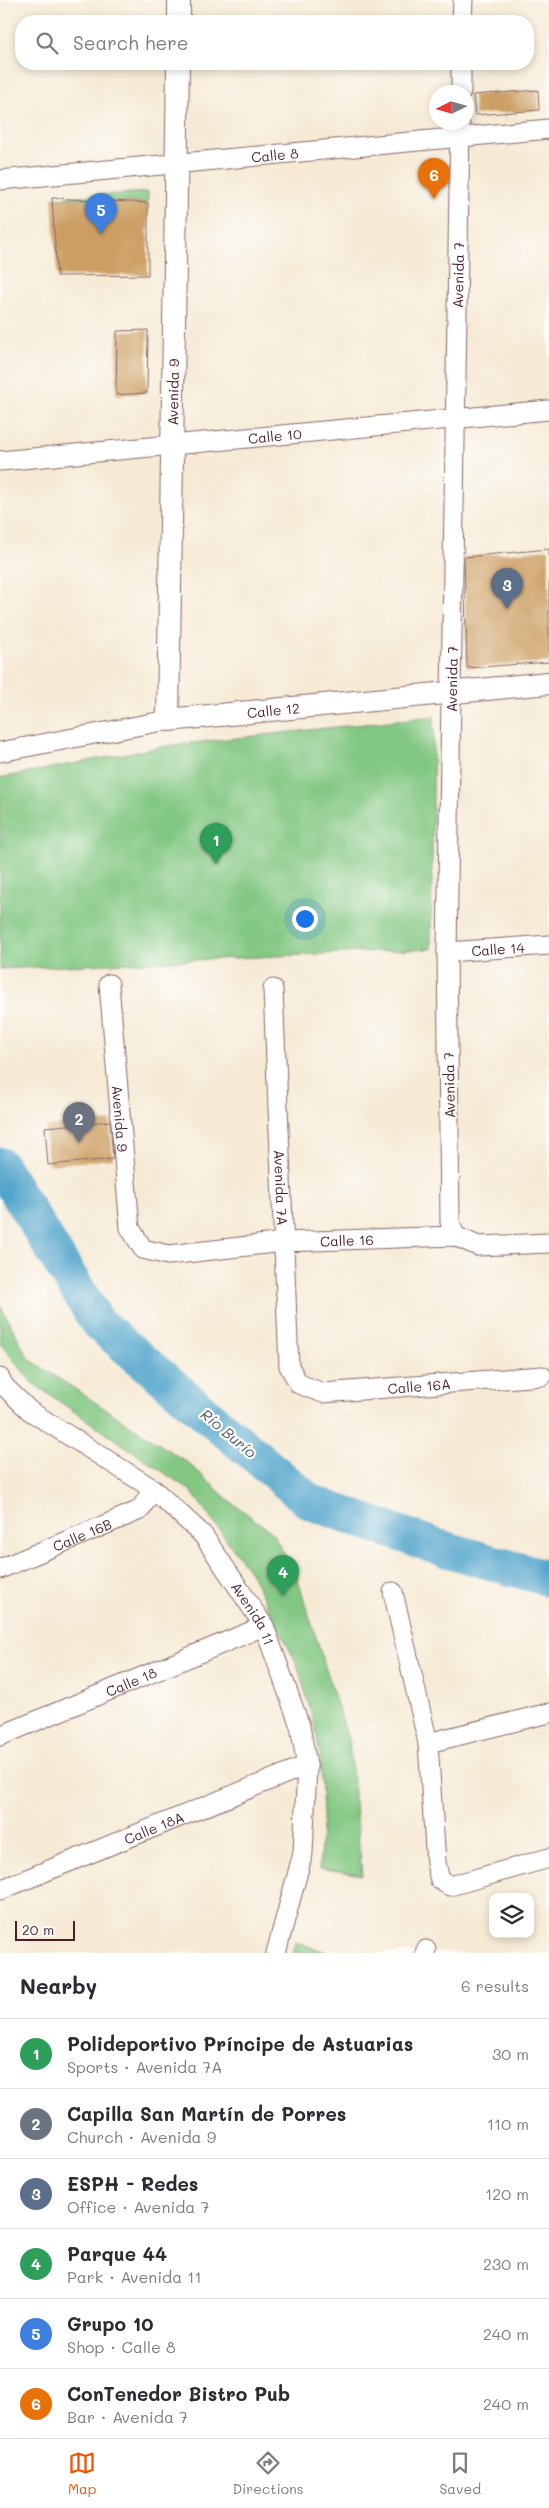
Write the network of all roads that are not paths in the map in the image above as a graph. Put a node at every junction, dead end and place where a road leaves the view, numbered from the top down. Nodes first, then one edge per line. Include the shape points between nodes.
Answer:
1 (179, 0) edge
2 (463, 0) edge
3 (179, 15) edge
4 (462, 15) edge
5 (178, 70) edge
6 (461, 70) edge
7 (460, 85) edge
8 (549, 129) edge
9 (460, 130) edge
10 (474, 130) edge
11 (177, 165) junction
12 (0, 180) edge
13 (549, 410) edge
14 (454, 419) junction
15 (172, 445) junction
16 (0, 461) edge
17 (549, 683) edge
18 (453, 692) junction
19 (168, 720) junction
20 (0, 752) edge
21 (549, 945) edge
22 (447, 952) junction
23 (109, 984) dead end
24 (273, 989) dead end
25 (455, 1236) junction
26 (284, 1242) junction
27 (549, 1243) edge
28 (143, 1249) joint
29 (542, 1376) dead end
30 (1, 1384) edge
31 (299, 1384) joint
32 (153, 1489) junction
33 (0, 1569) edge
34 (393, 1592) dead end
35 (264, 1626) junction
36 (549, 1714) edge
37 (0, 1736) edge
38 (428, 1743) junction
39 (307, 1764) junction
40 (549, 1858) edge
41 (0, 1890) edge
42 (276, 1953) edge

1 - 3 street
2 - 4 street
5 - 11 street, Avenida 9
6 - 7 street
8 - 10 street, Calle 8
9 - 11 street, Calle 8
9 - 14 street, Avenida 7
11 - 12 street, Calle 8
11 - 15 street, Avenida 9
13 - 14 street, Calle 10
14 - 15 street, Calle 10
14 - 18 street, Avenida 7
15 - 16 street, Calle 10
15 - 19 street, Avenida 9
17 - 18 street, Calle 12
18 - 19 street, Calle 12
18 - 22 street, Avenida 7
19 - 20 street, Calle 12
21 - 22 street, Calle 14
22 - 25 street, Avenida 7 via 450,1222
23 - 28 street, Avenida 9 via 130,1228
24 - 26 street, Avenida 7A
25 - 26 street, Calle 16
25 - 27 street, Calle 16 via 486,1247
26 - 28 street, Calle 16 via 168,1255
26 - 31 street, Avenida 7A via 290,1366
29 - 31 street, Calle 16A via 323,1393
30 - 32 street, Avenida 11 via 30,1412
32 - 33 street, Calle 16B via 140,1510
32 - 35 street, Avenida 11 via 203,1535
34 - 38 street
35 - 37 street, Calle 18
35 - 39 street, Avenida 11 via 300,1726
36 - 38 street
38 - 40 street via 436,1864 440,1880 450,1886
39 - 41 street, Calle 18A
39 - 42 street, Avenida 11 via 303,1853

